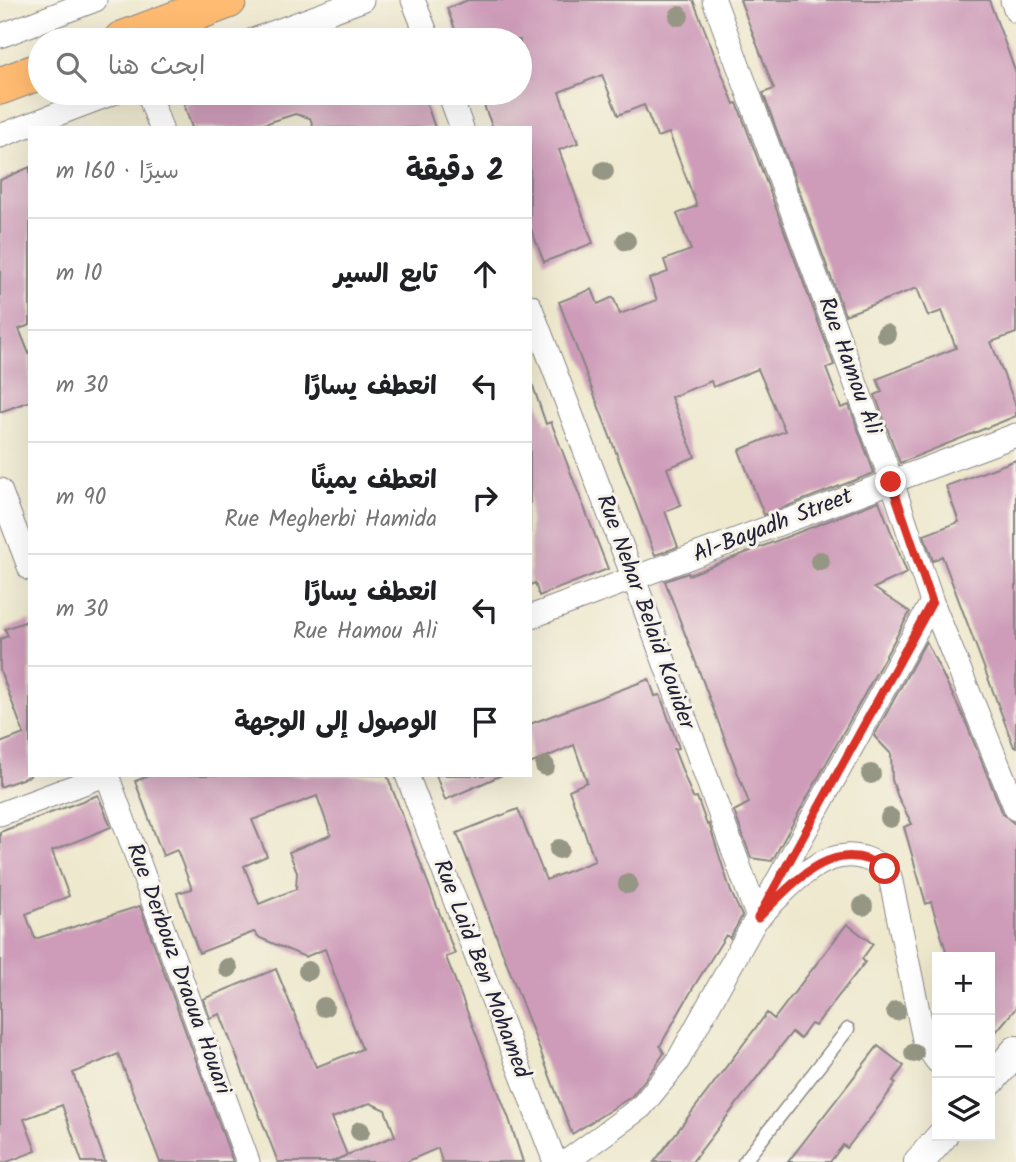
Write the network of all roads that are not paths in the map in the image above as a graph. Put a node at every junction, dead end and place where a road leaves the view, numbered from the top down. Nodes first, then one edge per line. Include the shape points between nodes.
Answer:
1 (95, 0) edge
2 (228, 0) edge
3 (362, 0) edge
4 (413, 0) edge
5 (714, 0) edge
6 (1012, 0) edge
7 (1016, 11) edge
8 (154, 28) edge
9 (286, 28) edge
10 (424, 28) edge
11 (0, 36) edge
12 (28, 76) edge
13 (0, 86) edge
14 (81, 105) edge
15 (152, 105) edge
16 (453, 105) edge
17 (160, 126) edge
18 (461, 126) edge
19 (0, 136) edge
20 (532, 311) edge
21 (1016, 435) edge
22 (891, 482) junction
23 (0, 490) edge
24 (28, 564) edge
25 (634, 579) junction
26 (932, 602) junction
27 (532, 616) edge
28 (101, 777) edge
29 (107, 777) edge
30 (408, 777) edge
31 (1016, 809) edge
32 (0, 814) edge
33 (758, 918) junction
34 (848, 1029) dead end
35 (1016, 1051) edge
36 (932, 1054) edge
37 (993, 1078) edge
38 (938, 1141) edge
39 (248, 1162) edge
40 (555, 1162) edge
41 (566, 1162) edge
42 (744, 1162) edge
43 (919, 1162) edge

1 - 11 street
2 - 8 main road
3 - 9 street
4 - 10 street
5 - 22 street, Rue Hamou Ali
6 - 7 street
12 - 13 main road
14 - 19 street
15 - 17 street
16 - 18 street
20 - 25 street, Rue Nehar Belaid Kouider
21 - 22 street, Al-Bayadh Street
22 - 25 street, Al-Bayadh Street
22 - 26 street, Rue Hamou Ali
23 - 24 street
25 - 27 street, Al-Bayadh Street
25 - 33 street, Rue Nehar Belaid Kouider
26 - 31 street, Rue Hamou Ali
26 - 33 street
28 - 32 street
29 - 39 street, Rue Derbouz Draoua Houari
30 - 40 street, Rue Laid Ben Mohamed
33 - 36 street via 797,879 840,856 860,857 885,869 925,1044
33 - 41 street via 676,1064 641,1107
34 - 42 lane
35 - 37 street
38 - 43 street

